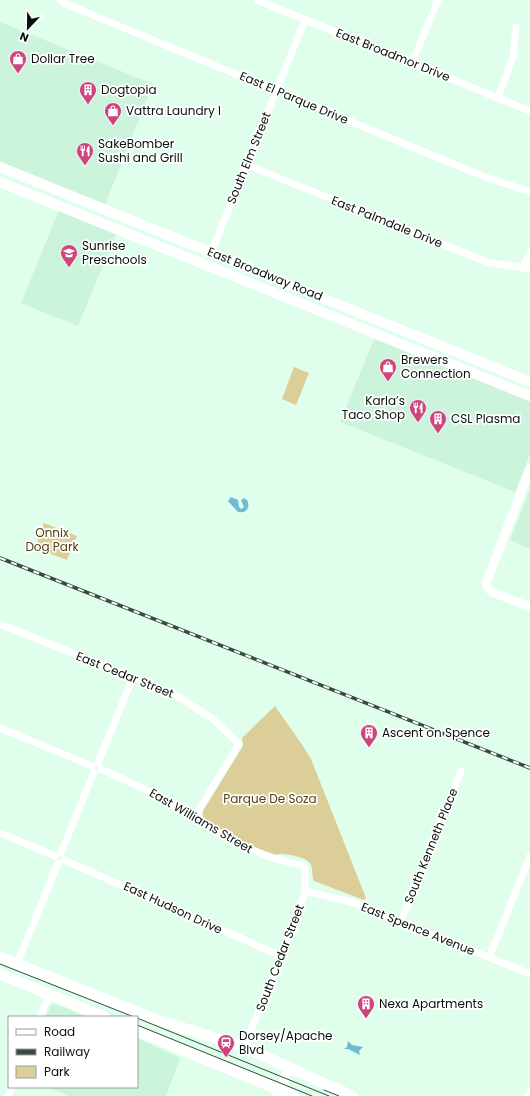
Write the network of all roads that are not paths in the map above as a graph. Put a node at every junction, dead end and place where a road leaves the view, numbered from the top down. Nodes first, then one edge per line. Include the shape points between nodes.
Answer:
1 (60, 0) edge
2 (257, 0) edge
3 (438, 0) edge
4 (305, 20) junction
5 (516, 27) dead end
6 (412, 63) junction
7 (277, 90) junction
8 (498, 98) junction
9 (530, 111) edge
10 (247, 165) junction
11 (0, 167) edge
12 (0, 182) edge
13 (53, 188) junction
14 (530, 192) edge
15 (48, 201) junction
16 (530, 252) edge
17 (211, 253) junction
18 (206, 265) junction
19 (527, 269) edge
20 (385, 323) junction
21 (379, 335) junction
22 (530, 382) edge
23 (530, 396) edge
24 (530, 469) edge
25 (530, 607) edge
26 (0, 624) edge
27 (133, 677) junction
28 (0, 728) edge
29 (96, 767) junction
30 (461, 771) dead end
31 (194, 818) junction
32 (0, 834) edge
33 (530, 856) edge
34 (60, 858) junction
35 (304, 866) joint
36 (305, 891) junction
37 (401, 922) junction
38 (0, 956) edge
39 (281, 956) junction
40 (489, 958) junction
41 (17, 964) junction
42 (0, 974) edge
43 (530, 974) edge
44 (50, 994) junction
45 (40, 1016) edge
46 (102, 1016) edge
47 (138, 1031) edge
48 (244, 1047) junction
49 (289, 1068) junction
50 (530, 1091) edge
51 (278, 1093) edge
52 (294, 1096) edge
53 (352, 1096) edge
54 (528, 1096) edge

1 - 7 street, East El Parque Drive
2 - 4 street, East Broadmor Drive
3 - 6 street
4 - 6 street, East Broadmor Drive
4 - 7 street, South Elm Street
5 - 8 street via 512,63
6 - 8 street, East Broadmor Drive
7 - 10 street, South Elm Street
7 - 14 street, East El Parque Drive via 302,103 485,177
8 - 9 street, East Broadmor Drive
10 - 17 street, South Elm Street
10 - 19 street, East Palmdale Drive via 487,262
11 - 13 main road, East Broadway Road
12 - 15 main road, East Broadway Road
13 - 15 main road
13 - 17 main road, East Broadway Road
15 - 18 main road, East Broadway Road
16 - 19 street
17 - 18 main road
17 - 20 main road, East Broadway Road
18 - 21 main road, East Broadway Road
20 - 21 main road
20 - 22 main road, East Broadway Road
21 - 23 main road, East Broadway Road
24 - 25 street via 486,583 488,588
26 - 27 street, East Cedar Street
27 - 29 street
27 - 31 street, East Cedar Street via 186,701 213,720 239,744
28 - 29 street, East Williams Street
29 - 31 street, East Williams Street via 151,792
29 - 34 street
30 - 37 street, South Kenneth Place
31 - 35 street, East Williams Street via 247,849
32 - 34 street, East Hudson Drive
33 - 40 street
34 - 39 street, East Hudson Drive
34 - 41 street
35 - 36 street, South Cedar Street
36 - 37 street, East Spence Avenue via 352,902
36 - 39 street, South Cedar Street via 298,916
37 - 40 street, East Spence Avenue
38 - 41 main road
39 - 48 street, South Cedar Street
40 - 43 street, East Spence Avenue
41 - 48 main road via 154,1019
42 - 44 main road
44 - 45 street
44 - 46 main road
47 - 51 main road
48 - 49 main road
49 - 51 street
49 - 53 main road
50 - 54 street
51 - 52 main road

